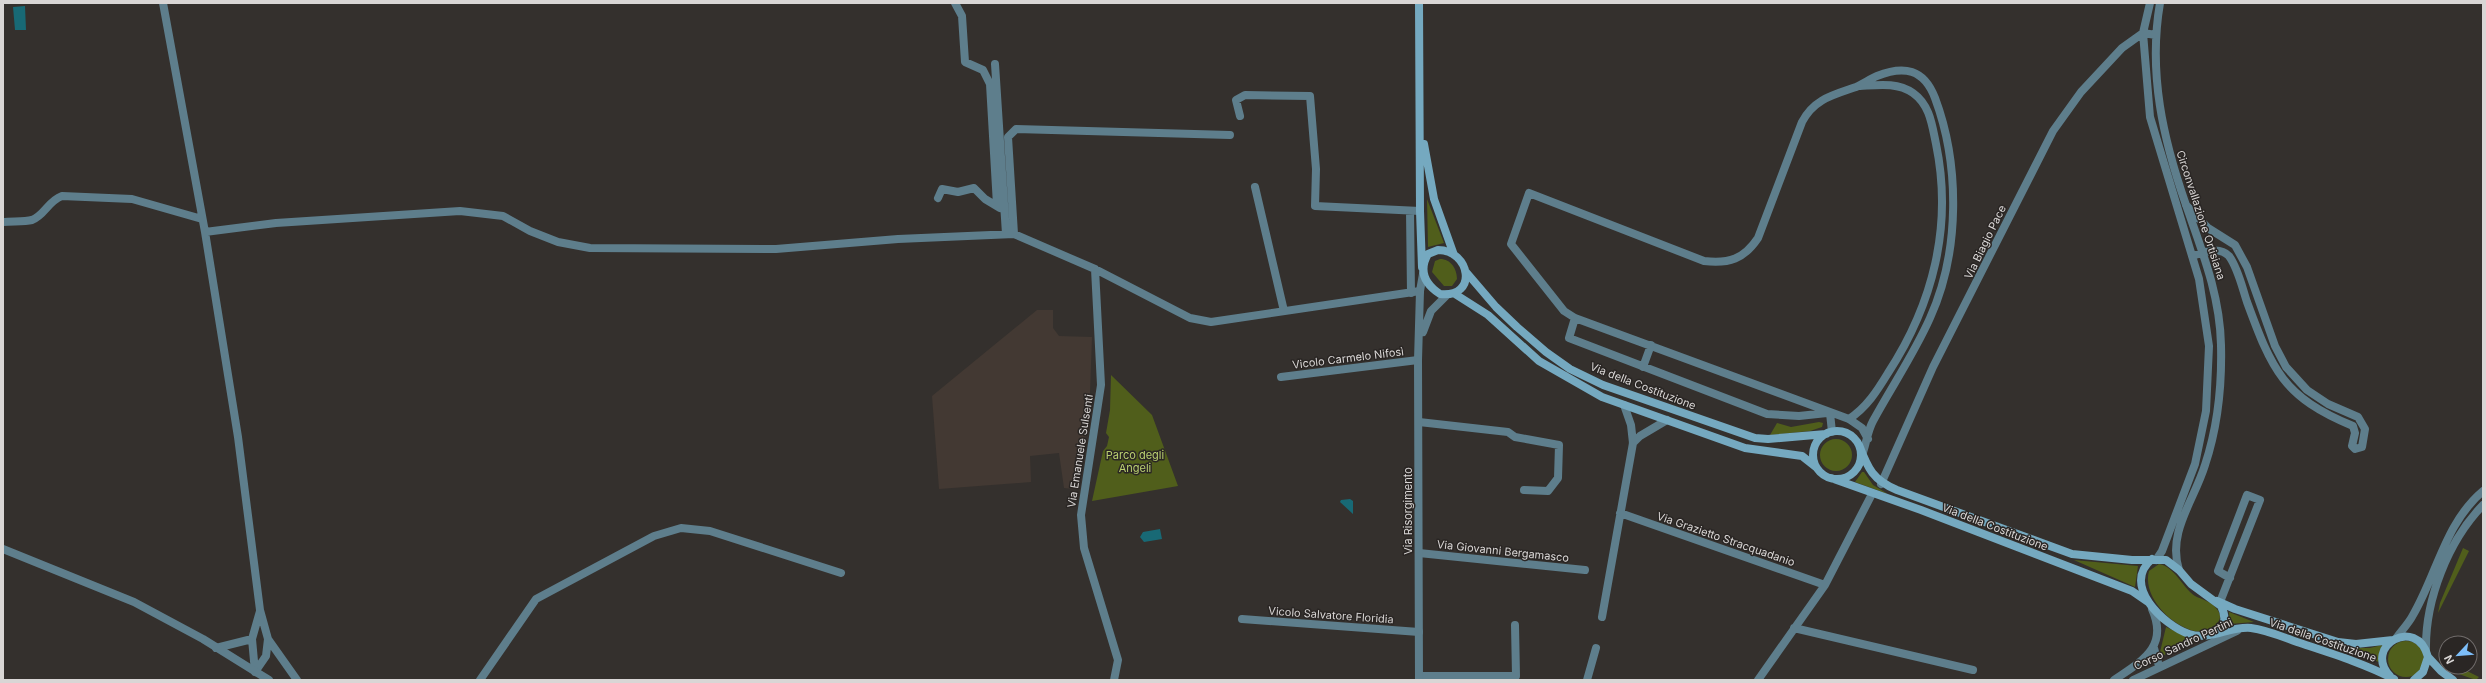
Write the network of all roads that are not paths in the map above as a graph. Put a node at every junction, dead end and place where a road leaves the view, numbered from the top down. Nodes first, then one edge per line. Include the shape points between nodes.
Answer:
1 (163, 3) edge
2 (956, 3) edge
3 (1419, 3) edge
4 (2150, 3) edge
5 (2160, 3) edge
6 (2143, 33) junction
7 (2156, 35) junction
8 (995, 64) dead end
9 (1857, 86) junction
10 (1420, 114) junction
11 (1240, 116) dead end
12 (1230, 134) dead end
13 (1255, 187) dead end
14 (938, 198) dead end
15 (997, 205) junction
16 (2186, 205) junction
17 (1410, 211) junction
18 (1420, 211) junction
19 (1004, 212) junction
20 (202, 219) junction
21 (3, 222) edge
22 (205, 232) junction
23 (2216, 233) junction
24 (1010, 234) junction
25 (2198, 235) junction
26 (2186, 237) junction
27 (2216, 250) junction
28 (2204, 252) junction
29 (1454, 255) junction
30 (2192, 256) junction
31 (2207, 262) junction
32 (1095, 269) junction
33 (1423, 270) junction
34 (1466, 272) junction
35 (1415, 292) junction
36 (1451, 294) junction
37 (1284, 311) junction
38 (1575, 318) junction
39 (1420, 342) junction
40 (1651, 345) junction
41 (1418, 360) junction
42 (1643, 367) junction
43 (1280, 377) dead end
44 (1624, 405) junction
45 (2206, 411) junction
46 (1830, 413) junction
47 (2217, 413) junction
48 (1847, 418) junction
49 (1667, 420) junction
50 (1418, 422) junction
51 (2363, 425) junction
52 (2355, 429) junction
53 (1830, 430) junction
54 (1868, 439) junction
55 (1633, 444) junction
56 (1861, 456) junction
57 (1816, 467) junction
58 (1831, 478) junction
59 (1881, 484) junction
60 (1524, 490) dead end
61 (2483, 491) edge
62 (1872, 494) junction
63 (2483, 505) edge
64 (1620, 513) junction
65 (2450, 534) junction
66 (2459, 538) junction
67 (3, 550) edge
68 (1419, 553) junction
69 (2154, 559) junction
70 (1585, 570) dead end
71 (2179, 570) junction
72 (841, 573) dead end
73 (2230, 578) junction
74 (1825, 585) junction
75 (2217, 601) junction
76 (2150, 605) junction
77 (260, 610) junction
78 (1602, 617) dead end
79 (1242, 619) dead end
80 (1515, 625) dead end
81 (1794, 628) junction
82 (2243, 628) junction
83 (1419, 632) junction
84 (2216, 634) junction
85 (2395, 638) junction
86 (252, 639) junction
87 (268, 639) junction
88 (2202, 646) junction
89 (216, 648) junction
90 (1596, 648) dead end
91 (2154, 648) junction
92 (2427, 653) junction
93 (2159, 666) junction
94 (1973, 670) dead end
95 (255, 672) junction
96 (1419, 678) edge
97 (2395, 679) edge
98 (269, 680) edge
99 (297, 680) edge
100 (480, 680) edge
101 (1114, 680) edge
102 (1587, 680) edge
103 (1758, 680) edge
104 (2114, 680) edge
105 (2132, 680) edge
106 (2414, 680) edge
107 (2453, 680) edge

1 - 20 street
2 - 15 street via 962,16 965,62 983,70 990,84
3 - 10 main road
4 - 6 street, Circonvallazione Ortisiana
5 - 7 street, Circonvallazione Ortisiana
6 - 7 street
6 - 26 street, Circonvallazione Ortisiana via 2150,117
6 - 59 street, Via Biagio Pace via 2122,48 2081,92 2053,131 1933,367
7 - 16 street, Circonvallazione Ortisiana via 2156,80 2160,115
8 - 19 street
9 - 38 street via 1823,98 1806,114 1758,238 1751,249 1734,260 1722,263 1704,261 1529,193 1511,244 1564,310
9 - 48 street via 1899,86 1913,93 1924,103 1931,120 1938,156 1941,222 1933,278 1915,326 1868,404
9 - 54 street via 1899,69 1918,74 1926,82 1939,110 1952,183 1949,254 1939,296 1917,345 1872,422
10 - 18 main road
10 - 29 main road via 1434,199
11 - 17 street via 1236,100 1245,94 1310,96 1316,169 1315,206
12 - 24 street via 1016,129 1008,137
13 - 37 street
14 - 15 street via 942,189 958,192 974,188 985,199
15 - 19 street
16 - 23 street
16 - 25 street, Circonvallazione Ortisiana
17 - 18 street
17 - 35 street
18 - 33 main road
19 - 24 street
20 - 21 street via 132,199 62,196 53,200 32,220
20 - 22 street
22 - 24 street via 276,223 460,211 503,216 530,231 558,242 590,248 776,249
22 - 77 street via 238,437
23 - 25 street
23 - 27 street via 2220,244
23 - 51 street via 2230,240 2240,252 2275,346 2293,376 2307,390 2328,404 2358,417
24 - 32 street
25 - 26 street
25 - 28 street, Circonvallazione Ortisiana
26 - 30 street, Circonvallazione Ortisiana
27 - 28 street
27 - 31 street via 2210,253
27 - 52 street via 2225,252 2232,259 2265,350 2285,383 2301,399
28 - 30 street
28 - 31 street, Circonvallazione Ortisiana
29 - 33 main road via 1450,251 1438,250 1428,254
29 - 34 main road
30 - 45 street, Circonvallazione Ortisiana via 2208,323 2210,366
31 - 47 street, Circonvallazione Ortisiana via 2220,323 2221,366
32 - 37 street via 1190,318 1211,322
32 - 101 street, Via Emanuele Sulsenti via 1101,385 1081,515 1084,548 1118,660
33 - 35 street
33 - 36 main road via 1436,291
34 - 36 main road via 1464,284
34 - 53 main road, Via della Costituzione via 1496,307 1546,352 1570,369 1603,385 1755,438 1768,439
35 - 37 street
35 - 39 street
36 - 39 street via 1431,311
36 - 44 main road, Via della Costituzione via 1488,315 1539,361 1596,394
38 - 40 street
38 - 42 street via 1569,338
39 - 41 street, Via Risorgimento
40 - 42 street
40 - 46 street
41 - 43 street, Vicolo Carmelo Nifosì
41 - 50 street, Via Risorgimento
42 - 46 street via 1767,414 1799,416
44 - 49 main road, Via della Costituzione
44 - 55 street via 1631,425
45 - 47 street
45 - 69 street, Circonvallazione Ortisiana via 2196,464 2162,551
46 - 48 street
46 - 53 street
47 - 71 street, Circonvallazione Ortisiana via 2205,465 2175,540
48 - 53 street
48 - 54 street via 1862,428
49 - 55 street via 1640,436
49 - 57 main road, Via della Costituzione via 1745,448 1802,456
50 - 60 street via 1508,432 1515,437 1559,445 1558,478 1548,491
50 - 68 street, Via Risorgimento
51 - 52 street
51 - 52 street via 2364,442 2359,449 2352,446
53 - 56 main road via 1845,433 1858,445
53 - 57 main road via 1816,442 1813,454
54 - 56 street
55 - 64 street
56 - 58 main road via 1850,475 1844,478
56 - 59 main road
57 - 58 main road
58 - 62 main road, Via della Costituzione
59 - 69 main road, Via della Costituzione via 2061,551 2132,560
61 - 65 street
62 - 74 street
62 - 76 main road, Via della Costituzione via 1921,510 2132,591
63 - 66 street
64 - 74 street, Via Grazietto Stracquadanio
64 - 78 street
65 - 66 street
65 - 85 street via 2413,615
66 - 92 street via 2432,600 2426,626
67 - 89 street via 134,602
68 - 70 street, Via Giovanni Bergamasco
68 - 83 street, Via Risorgimento
69 - 71 main road via 2166,560
69 - 76 main road via 2146,564 2141,579 2141,587
71 - 75 main road via 2191,584
72 - 100 street via 710,531 691,527 664,533 536,598
73 - 73 street via 2218,571 2247,495 2260,500
73 - 75 street
74 - 81 street
75 - 84 main road via 2225,619 2224,627
75 - 85 main road, Via della Costituzione via 2338,642 2356,644
76 - 84 main road, Via della Costituzione via 2177,628 2189,634
76 - 91 street, Corso Sandro Pertini via 2158,624
77 - 86 street
77 - 87 street
79 - 83 street, Vicolo Salvatore Floridia
80 - 96 street via 1516,676
81 - 94 street
81 - 103 street
82 - 84 main road, Via della Costituzione
82 - 88 street, Corso Sandro Pertini
82 - 97 main road, Via della Costituzione via 2262,631 2357,662
83 - 96 street, Via Risorgimento
84 - 88 street
85 - 92 main road, Via della Costituzione via 2407,636 2416,639
85 - 97 main road via 2385,648 2382,659 2385,671
86 - 89 street
86 - 95 street
87 - 95 street via 266,656
87 - 99 street
88 - 93 street, Corso Sandro Pertini
89 - 95 street
90 - 102 street
91 - 93 street
91 - 104 street, Corso Sandro Pertini via 2144,659
92 - 106 main road via 2423,672
92 - 107 main road via 2441,671
93 - 105 street, Corso Sandro Pertini
95 - 98 street

